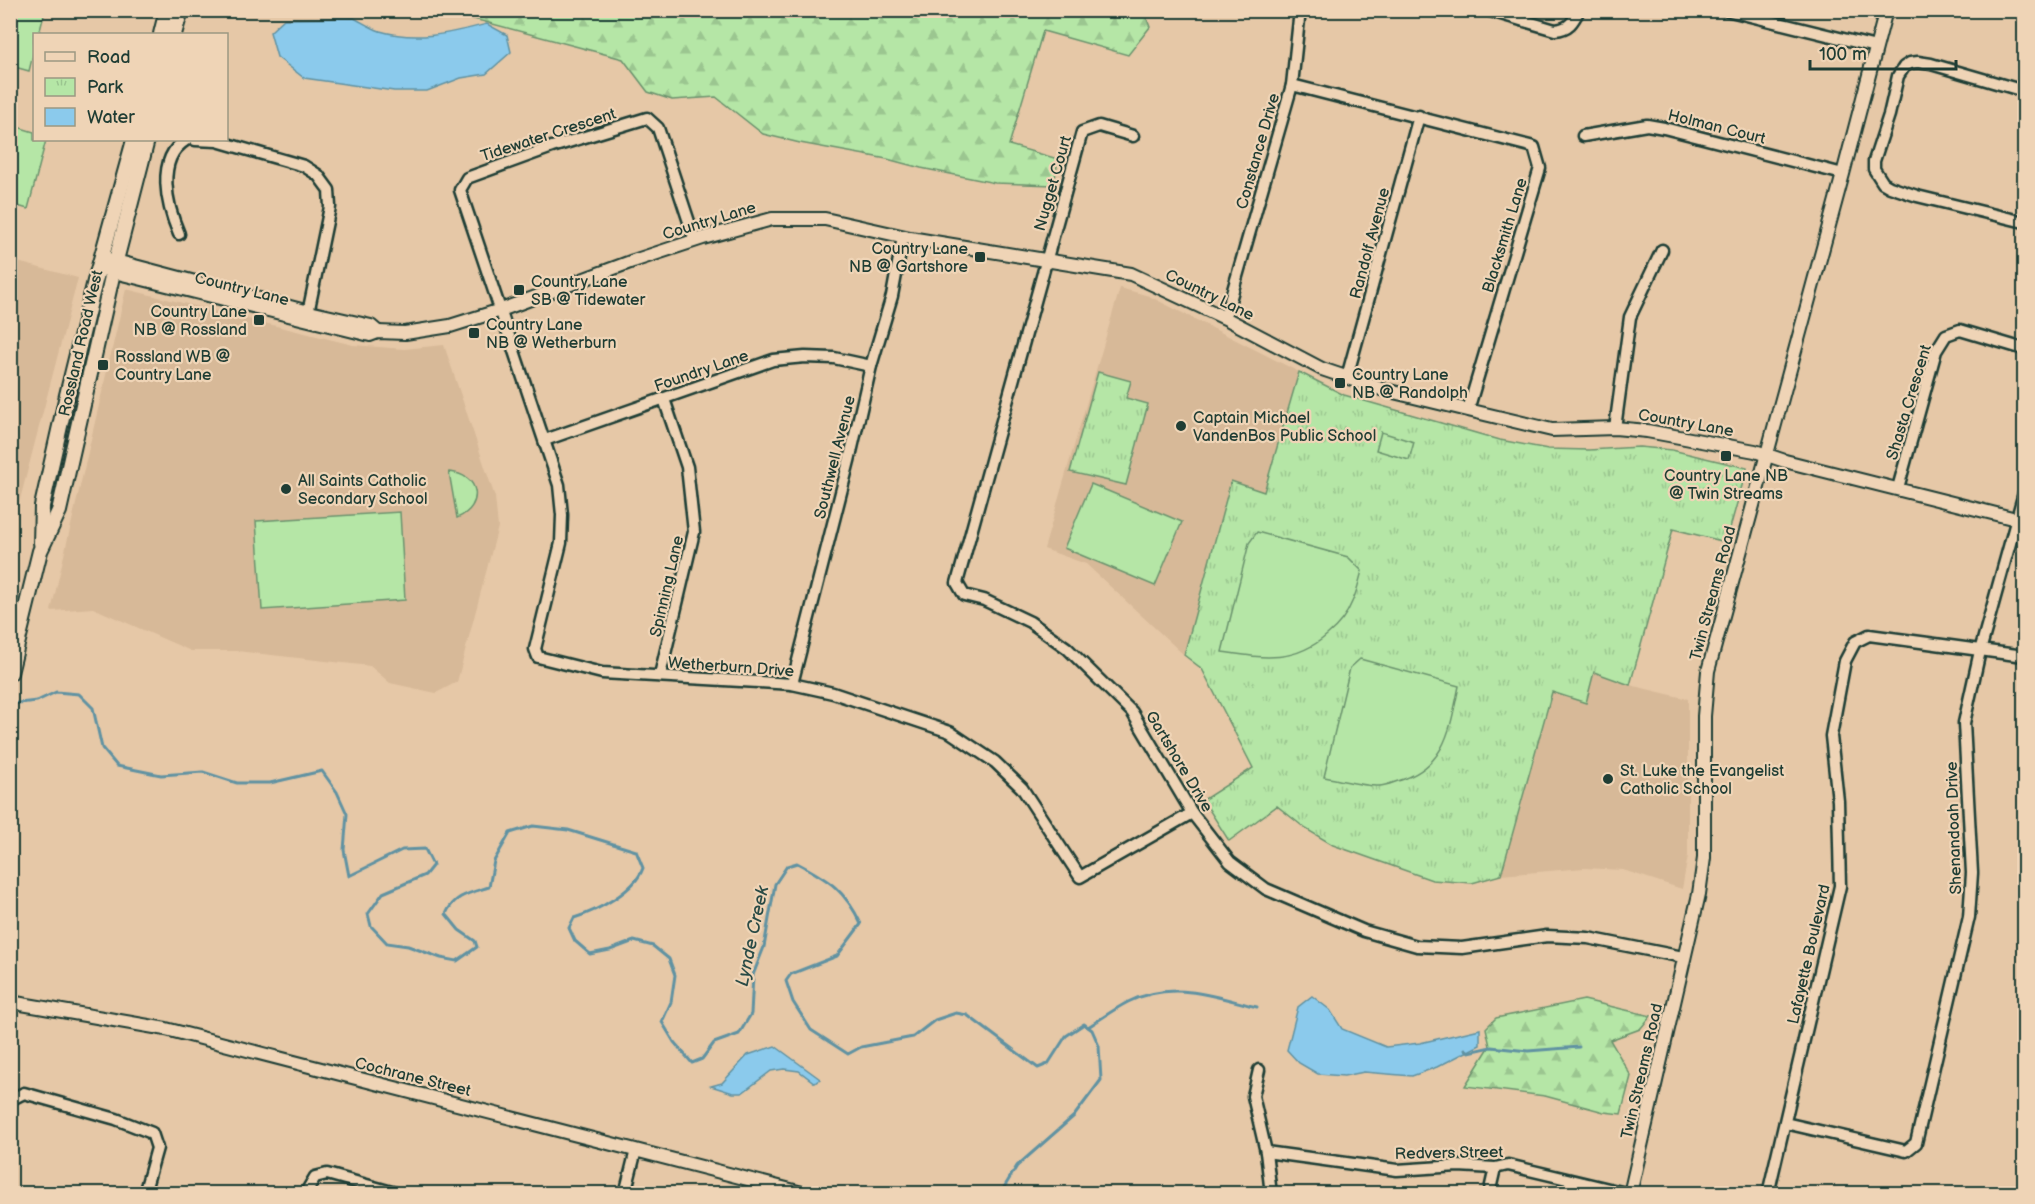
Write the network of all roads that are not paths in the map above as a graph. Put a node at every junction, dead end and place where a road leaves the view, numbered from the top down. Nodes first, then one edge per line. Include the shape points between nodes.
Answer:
1 (167, 10) edge
2 (181, 10) edge
3 (1300, 10) edge
4 (1488, 10) edge
5 (1579, 10) edge
6 (1726, 10) edge
7 (1886, 10) edge
8 (161, 33) edge
9 (174, 33) edge
10 (1876, 47) junction
11 (1292, 85) junction
12 (2025, 91) edge
13 (1419, 116) junction
14 (1133, 136) dead end
15 (1583, 136) dead end
16 (134, 141) edge
17 (147, 141) edge
18 (184, 141) edge
19 (217, 141) edge
20 (1843, 174) junction
21 (2025, 222) edge
22 (179, 234) dead end
23 (903, 237) junction
24 (695, 240) junction
25 (1662, 250) dead end
26 (1046, 260) junction
27 (107, 265) junction
28 (501, 310) junction
29 (308, 316) junction
30 (1224, 318) junction
31 (2025, 349) edge
32 (871, 366) junction
33 (1347, 377) junction
34 (664, 399) junction
35 (1468, 410) junction
36 (1616, 428) junction
37 (545, 440) junction
38 (1766, 455) junction
39 (1898, 489) junction
40 (2025, 494) edge
41 (2021, 520) edge
42 (1980, 651) junction
43 (2025, 656) edge
44 (10, 673) edge
45 (660, 675) junction
46 (792, 684) junction
47 (1192, 813) junction
48 (1683, 957) junction
49 (10, 1002) edge
50 (1259, 1070) dead end
51 (10, 1100) edge
52 (1785, 1123) junction
53 (636, 1150) junction
54 (1266, 1152) junction
55 (1495, 1168) junction
56 (144, 1194) edge
57 (305, 1194) edge
58 (399, 1194) edge
59 (624, 1194) edge
60 (806, 1194) edge
61 (1271, 1194) edge
62 (1489, 1194) edge
63 (1630, 1194) edge
64 (1768, 1194) edge

1 - 8 main road
2 - 9 main road
3 - 11 street
4 - 5 street via 1556,30 1573,23
6 - 10 street
7 - 10 street, Twin Streams Road
10 - 20 street, Twin Streams Road
11 - 13 street, Constance Drive
11 - 30 street, Constance Drive
12 - 21 street via 1930,64 1910,63 1898,76 1874,161 1874,169 1890,187
13 - 33 street, Randolf Avenue
13 - 35 street, Blacksmith Lane via 1534,147 1540,168
14 - 26 street, Nugget Court via 1099,126 1082,132
15 - 20 street, Holman Court via 1647,125
16 - 27 main road, Rossland Road West
17 - 27 main road, Rossland Road West
18 - 22 street via 176,146 166,184 169,210
19 - 29 street via 304,166 318,175 329,190 330,207
20 - 38 street, Twin Streams Road
23 - 24 street, Country Lane via 825,219 772,219
23 - 26 street, Country Lane
23 - 32 street, Southwell Avenue via 892,296
24 - 28 street, Country Lane
24 - 28 street, Tidewater Crescent via 658,128 647,118 541,151 467,178 460,190
25 - 36 street via 1630,317
26 - 30 street, Country Lane via 1131,274
26 - 47 street, Gartshore Drive via 957,583 964,595 1030,622 1067,648 1132,712
27 - 29 street, Country Lane
27 - 44 main road, Rossland Road West via 42,507 40,551
28 - 29 street, Country Lane via 450,326 405,333 378,332 371,326
28 - 37 street, Wetherburn Drive
30 - 33 street, Country Lane via 1322,369
31 - 39 street, Shasta Crescent via 1960,330 1946,335 1936,351
32 - 34 street, Foundry Lane via 834,358 773,360
32 - 46 street, Southwell Avenue
33 - 35 street, Country Lane
34 - 37 street, Foundry Lane
34 - 45 street, Spinning Lane via 687,467 694,532
35 - 36 street, Country Lane via 1552,430
36 - 38 street, Country Lane
37 - 45 street, Wetherburn Drive via 559,485 562,524 561,543 535,649 538,657 602,673
38 - 39 street, Country Lane
38 - 48 street, Twin Streams Road via 1708,671 1704,716 1704,858
39 - 41 street, Country Lane
40 - 41 street, Shenandoah Drive
41 - 42 street, Shenandoah Drive
42 - 43 street, Lafayette Boulevard
42 - 52 street, Lafayette Boulevard via 1869,635 1855,642 1845,661 1831,736 1838,801 1840,886
42 - 52 street, Shenandoah Drive via 1964,723 1972,873 1969,917 1916,1143 1906,1151
45 - 46 street, Wetherburn Drive
46 - 47 street, Wetherburn Drive via 833,693 950,732 995,762 1022,788 1080,877
47 - 48 street, Gartshore Drive via 1230,862 1266,889 1374,934 1417,946 1462,948 1547,936 1588,938
48 - 63 street, Twin Streams Road
49 - 53 street, Cochrane Street via 166,1029
50 - 54 street via 1253,1096
51 - 56 street via 24,1093 153,1132 157,1148
52 - 64 street, Lafayette Boulevard
53 - 59 street
53 - 60 street, Cochrane Street
54 - 55 street, Redvers Street via 1397,1170
54 - 61 street
55 - 62 street
55 - 63 street, Redvers Street via 1508,1165
57 - 58 street via 315,1177 327,1174

